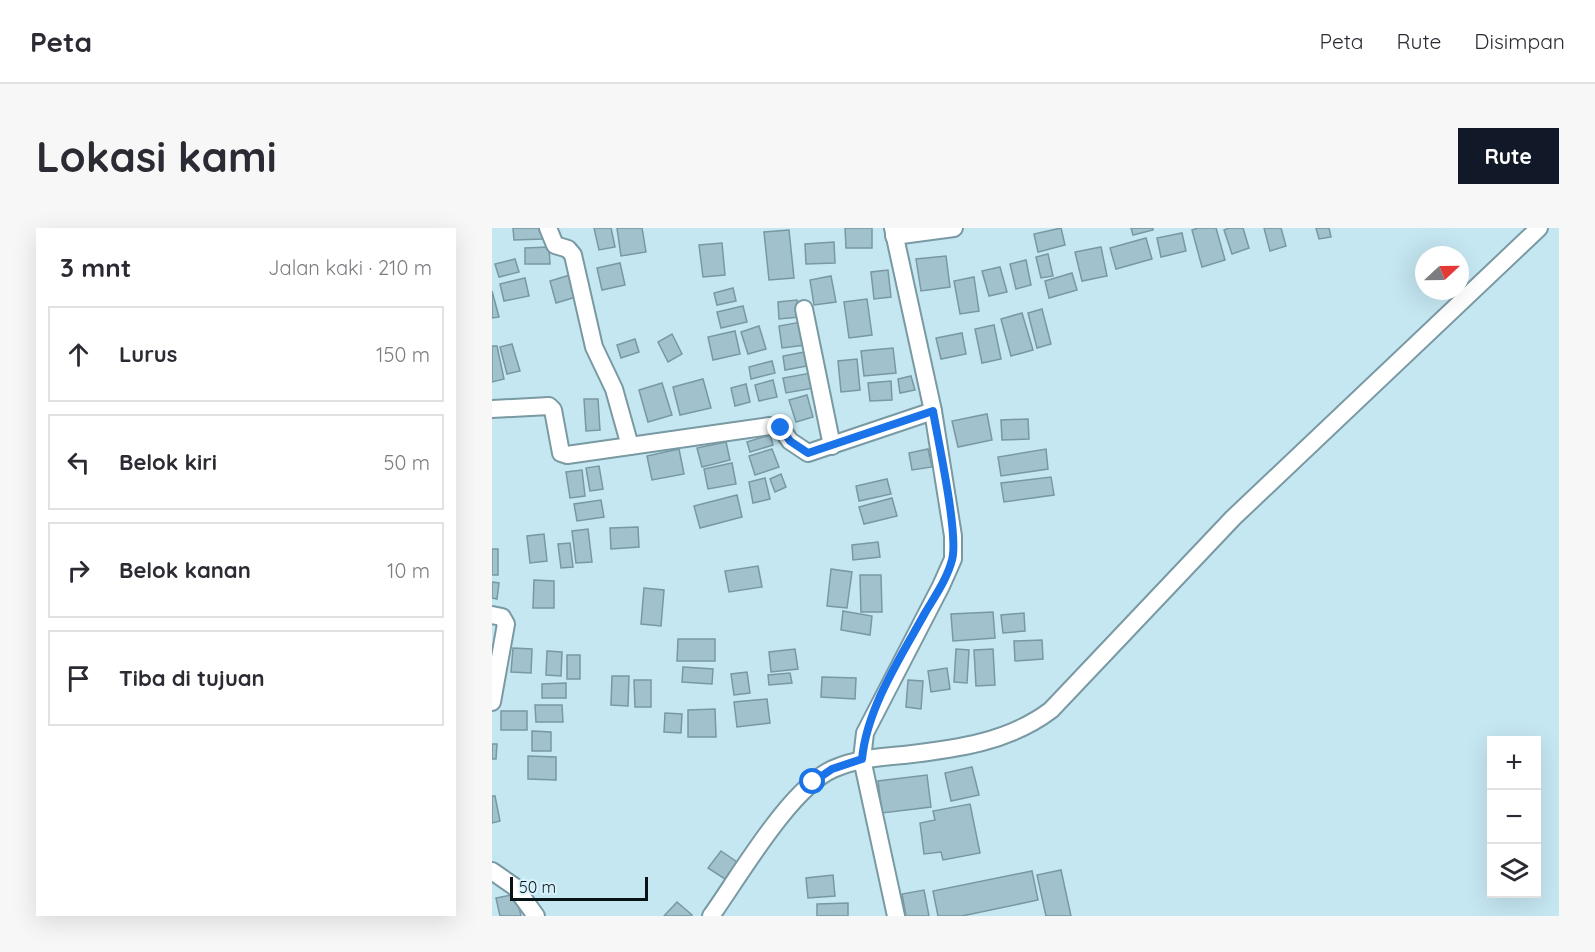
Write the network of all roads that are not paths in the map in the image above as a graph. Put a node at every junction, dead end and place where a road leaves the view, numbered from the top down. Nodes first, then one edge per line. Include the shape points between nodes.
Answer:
1 (548, 228) edge
2 (954, 228) edge
3 (1539, 228) edge
4 (893, 232) edge
5 (804, 309) dead end
6 (492, 409) edge
7 (933, 411) junction
8 (630, 446) junction
9 (832, 446) junction
10 (492, 615) edge
11 (492, 702) edge
12 (862, 759) junction
13 (492, 872) edge
14 (536, 916) edge
15 (711, 916) edge
16 (896, 916) edge

1 - 8 street via 555,245 573,255 594,347 614,389
2 - 4 street
3 - 12 street via 1233,518 1051,710 1014,733 948,750
4 - 7 street
5 - 9 street
6 - 8 street via 549,406 561,453 567,455
7 - 9 street
7 - 12 street via 953,536 953,559 873,714 865,733
8 - 9 street via 770,426 781,428 790,441 808,453
10 - 11 street via 502,617 506,624
12 - 15 street via 832,769 792,801
12 - 16 street
13 - 14 street via 515,888

